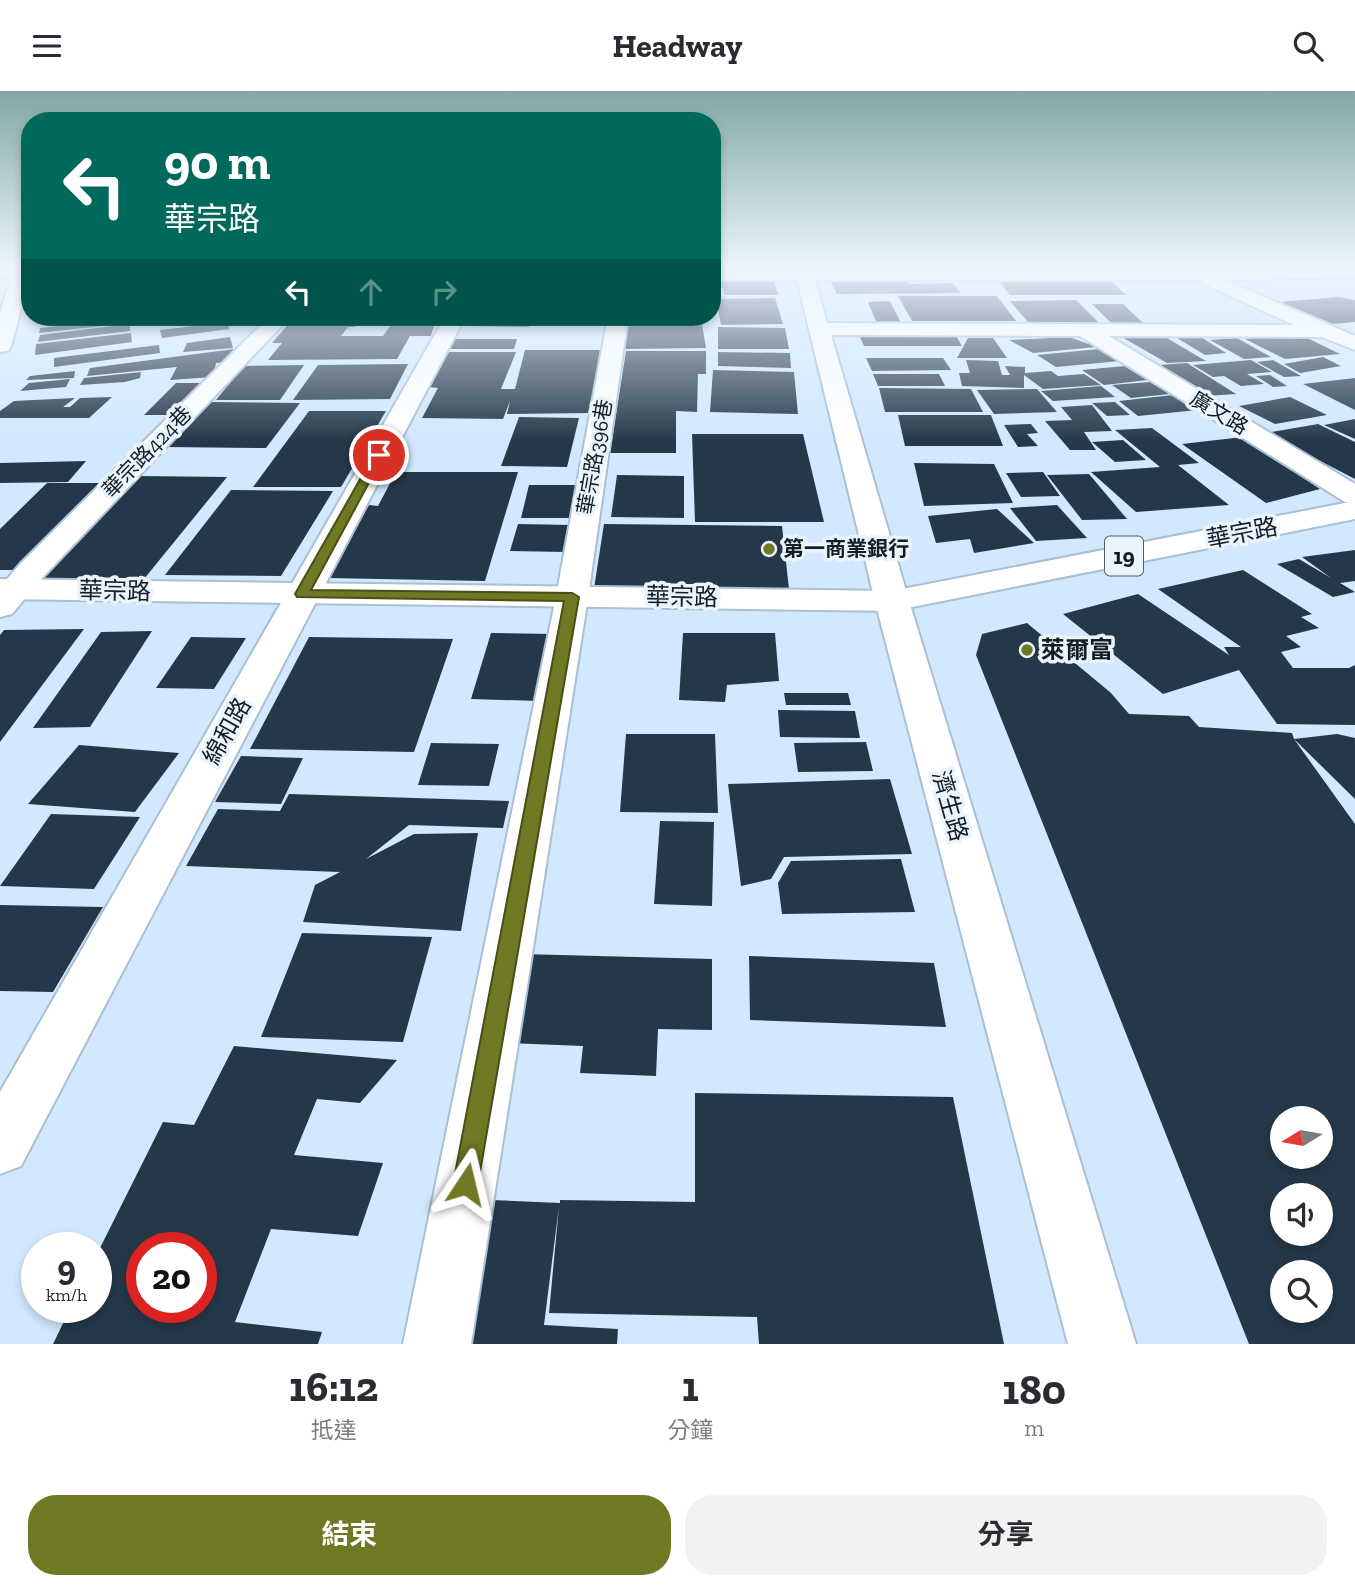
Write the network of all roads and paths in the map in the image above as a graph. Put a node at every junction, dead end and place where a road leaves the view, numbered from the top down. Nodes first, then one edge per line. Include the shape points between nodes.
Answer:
1 (7, 324) edge
2 (819, 324) edge
3 (1312, 324) edge
4 (271, 326) edge
5 (450, 326) edge
6 (617, 326) edge
7 (820, 329) junction
8 (1084, 330) junction
9 (1326, 331) junction
10 (1355, 344) edge
11 (0, 346) edge
12 (1355, 496) edge
13 (1355, 510) edge
14 (302, 594) junction
15 (6, 595) edge
16 (572, 597) junction
17 (892, 601) junction
18 (0, 1147) edge
19 (437, 1344) edge
20 (1102, 1344) edge

1 - 11 street
2 - 7 street, 濟生路
3 - 9 street
4 - 15 street, 華宗路424巷
5 - 14 street, 綿和路
6 - 16 street, 華宗路396巷
7 - 8 street
7 - 17 street, 濟生路
8 - 9 street
8 - 12 street, 廣文路
9 - 10 street
13 - 17 street, 華宗路 / 19
14 - 15 street, 華宗路 / 19
14 - 16 street, 華宗路 / 19
14 - 18 street, 綿和路
16 - 17 street, 華宗路 / 19
16 - 19 street, 華宗路396巷
17 - 20 street, 濟生路

